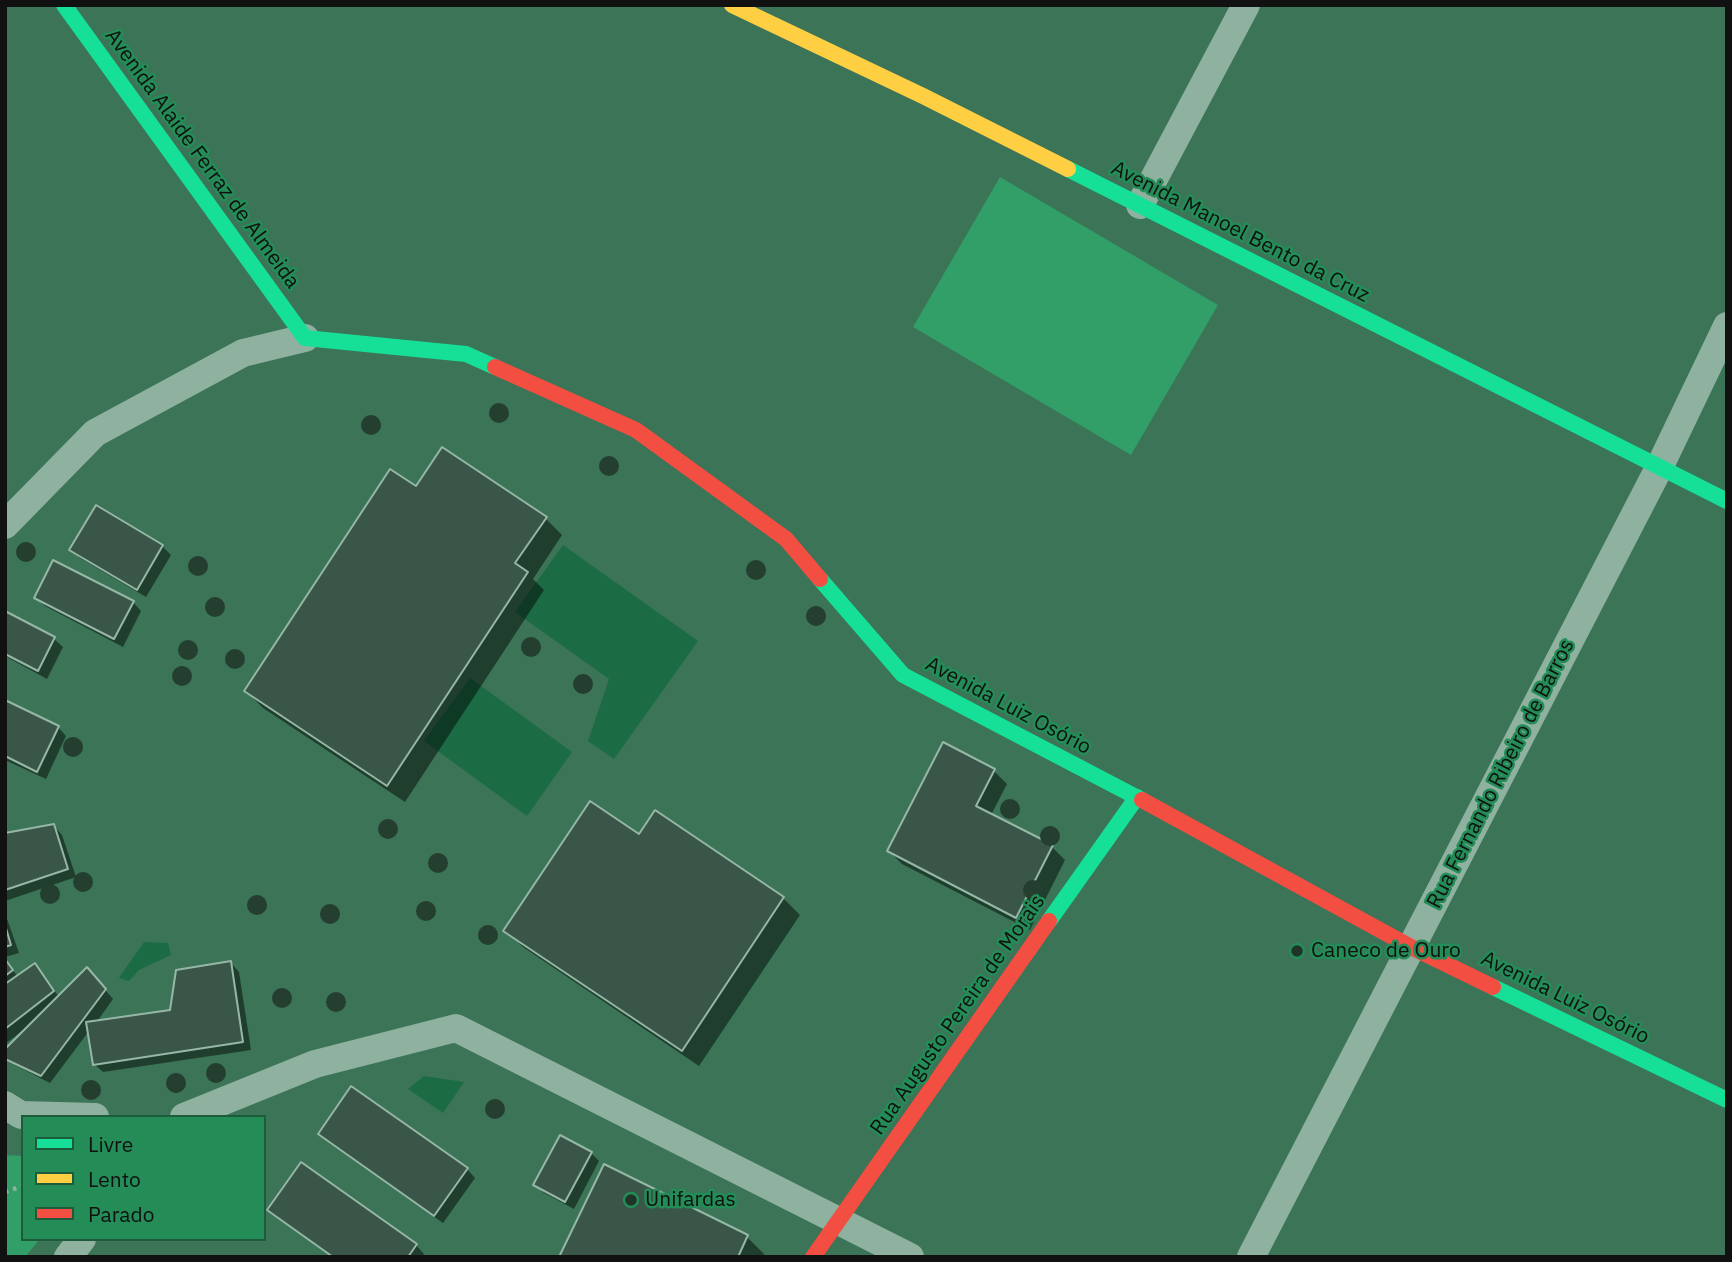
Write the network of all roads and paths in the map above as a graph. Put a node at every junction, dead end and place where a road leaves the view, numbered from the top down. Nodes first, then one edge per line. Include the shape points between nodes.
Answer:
1 (64, 5) edge
2 (732, 5) edge
3 (1246, 5) edge
4 (1140, 205) junction
5 (1727, 326) edge
6 (305, 338) junction
7 (1659, 468) junction
8 (1727, 501) edge
9 (5, 525) edge
10 (1137, 797) junction
11 (1411, 947) junction
12 (1727, 1100) edge
13 (5, 1105) edge
14 (21, 1115) edge
15 (189, 1115) edge
16 (838, 1221) junction
17 (80, 1241) edge
18 (68, 1257) edge
19 (813, 1257) edge
20 (910, 1257) edge
21 (1251, 1257) edge

1 - 6 main road, Avenida Alaide Ferraz de Almeida
2 - 4 main road, Avenida Manoel Bento da Cruz
3 - 4 street
4 - 7 main road, Avenida Manoel Bento da Cruz
5 - 7 street, Rua Fernando Ribeiro de Barros
6 - 9 street via 243,353 95,433
6 - 10 main road, Avenida Luiz Osório via 466,354 636,430 786,539 903,675
7 - 8 main road, Avenida Manoel Bento da Cruz
7 - 11 street, Rua Fernando Ribeiro de Barros
10 - 11 main road, Avenida Luiz Osório
10 - 16 main road, Rua Augusto Pereira de Morais
11 - 12 main road, Avenida Luiz Osório
11 - 21 street, Rua Fernando Ribeiro de Barros
13 - 14 street
15 - 16 street via 315,1064 456,1028
16 - 19 main road, Rua Augusto Pereira de Morais
16 - 20 street
17 - 18 street

